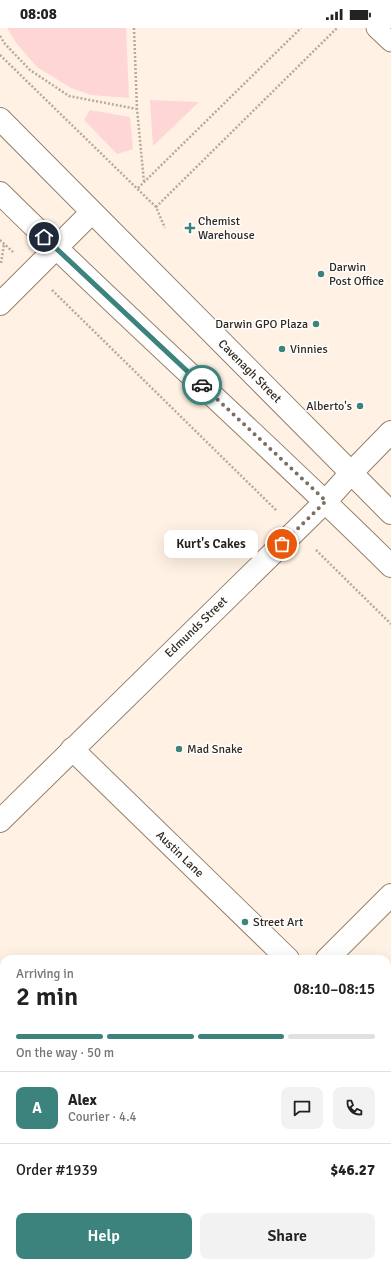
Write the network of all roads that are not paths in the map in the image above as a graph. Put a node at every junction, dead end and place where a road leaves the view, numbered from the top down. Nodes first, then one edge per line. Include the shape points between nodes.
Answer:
1 (376, 28) edge
2 (391, 42) edge
3 (0, 119) edge
4 (0, 193) edge
5 (92, 212) junction
6 (56, 248) junction
7 (0, 304) edge
8 (391, 432) edge
9 (351, 473) junction
10 (326, 501) junction
11 (391, 513) edge
12 (391, 566) edge
13 (72, 749) junction
14 (0, 821) edge
15 (391, 895) edge
16 (284, 955) edge
17 (331, 955) edge

1 - 2 lane
3 - 5 street, Cavenagh Street
4 - 6 street
5 - 6 street
5 - 9 street, Cavenagh Street
6 - 7 street
6 - 10 street
8 - 9 street, Edmunds Street
9 - 10 street, Edmunds Street
9 - 11 street, Cavenagh Street
10 - 12 street
10 - 13 street, Edmunds Street
13 - 14 street, Edmunds Street
13 - 16 street, Austin Lane
15 - 17 street

